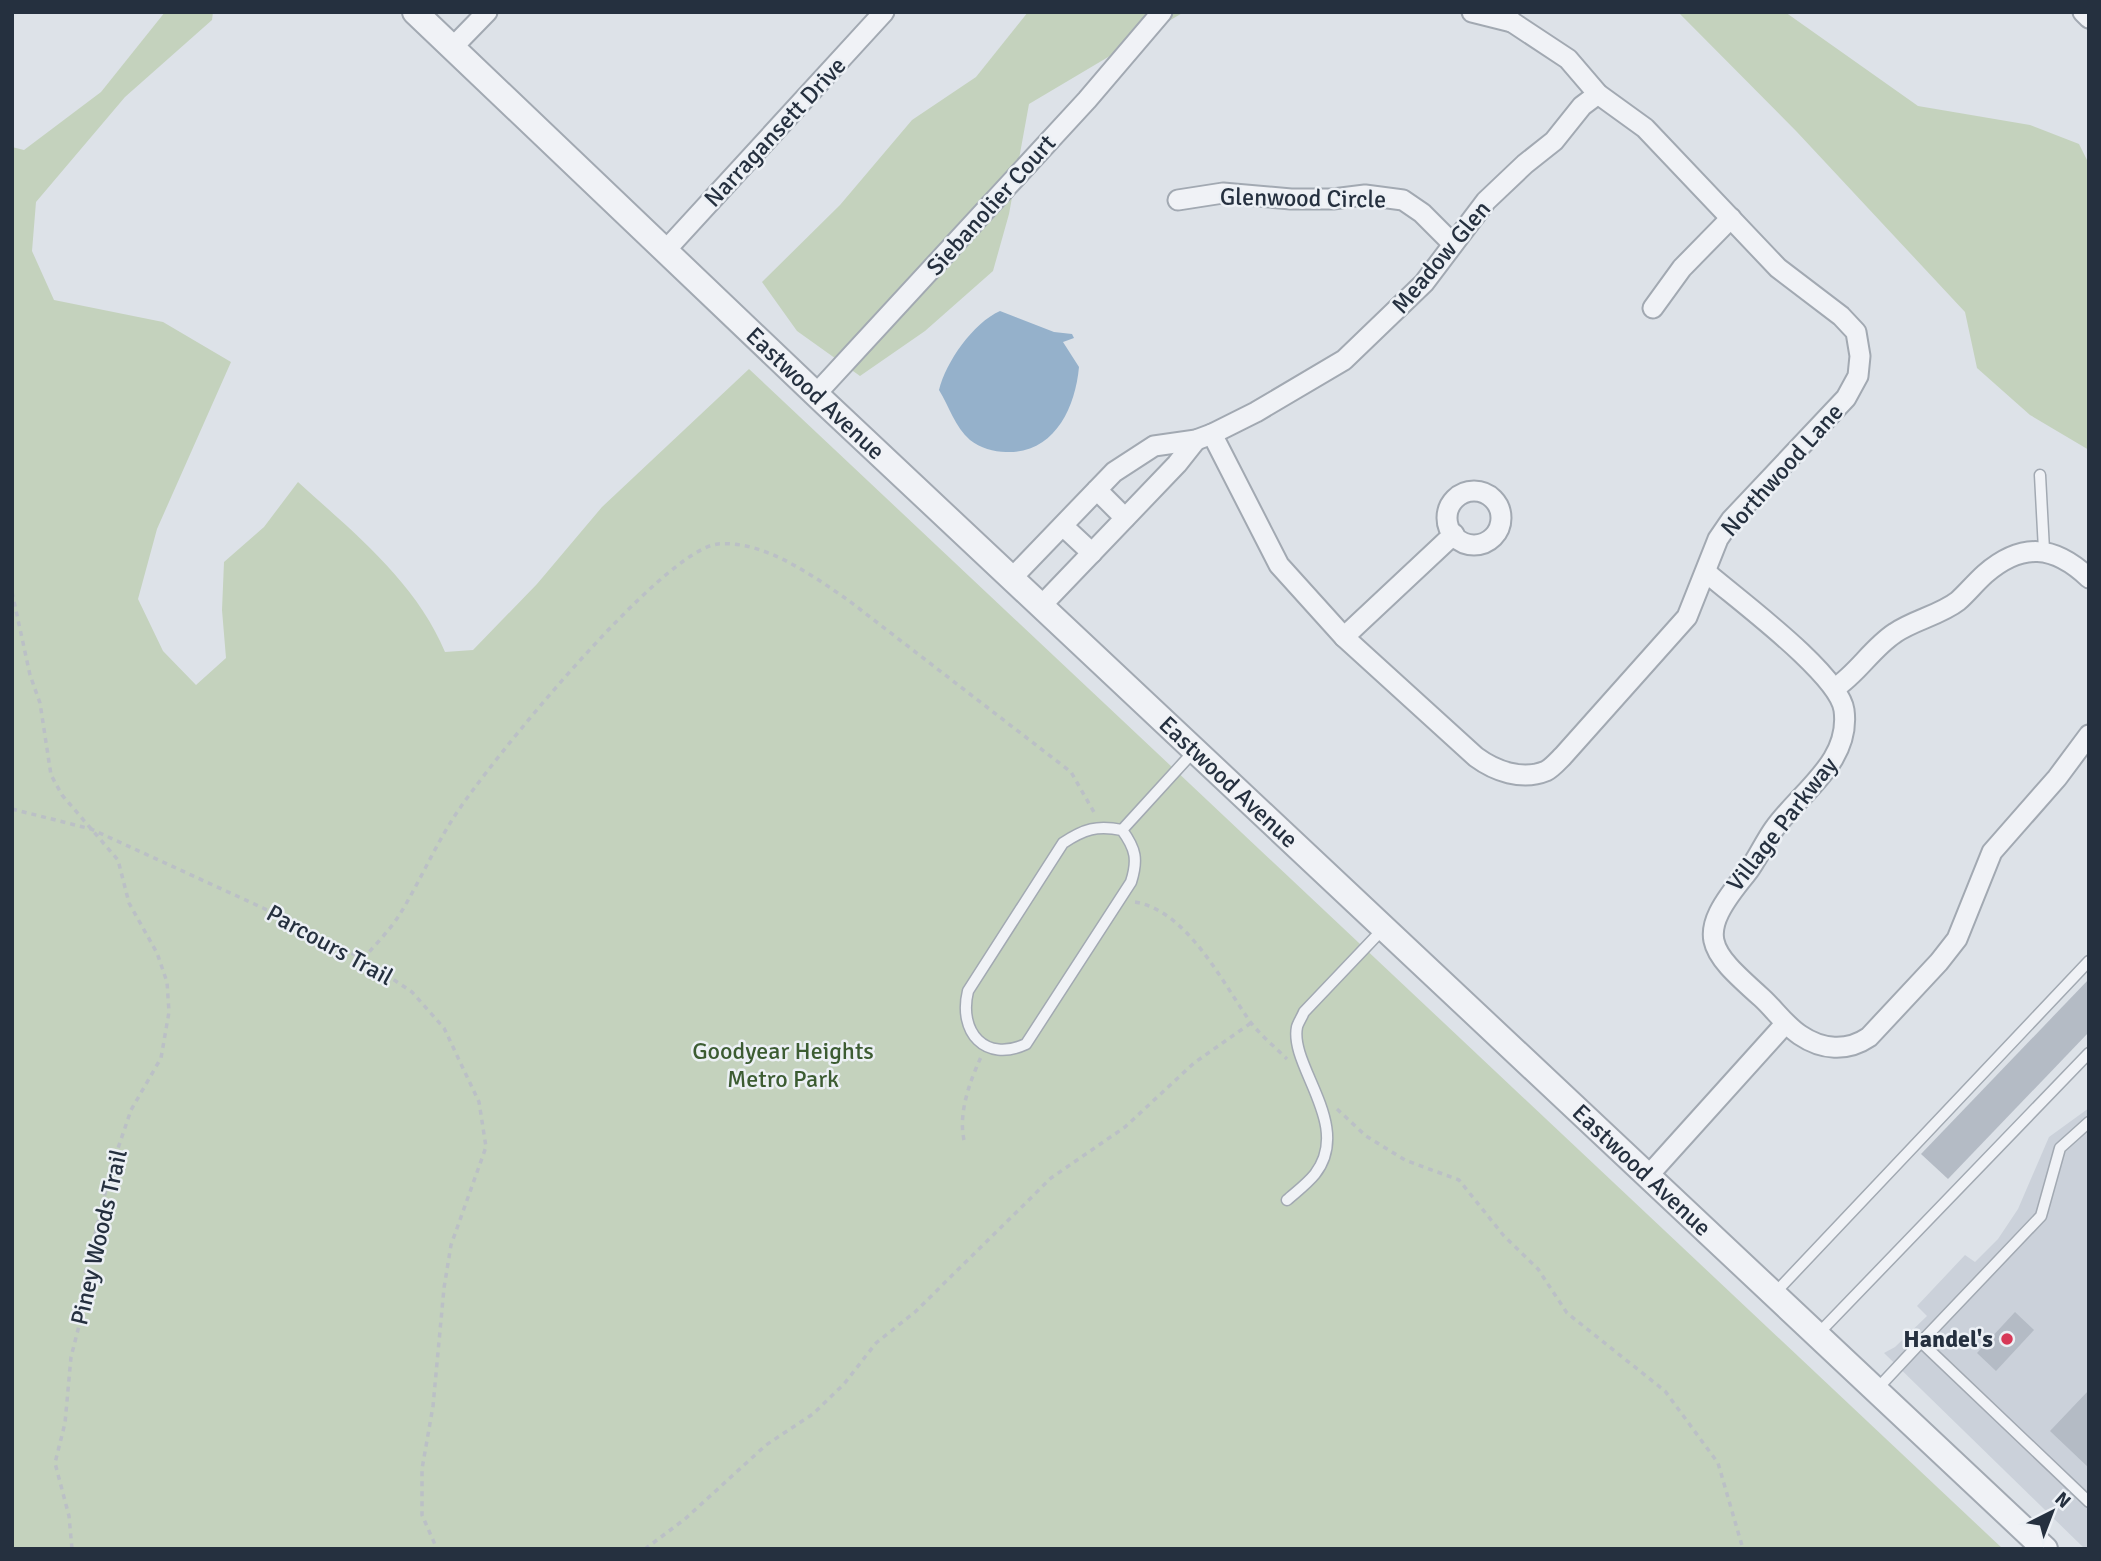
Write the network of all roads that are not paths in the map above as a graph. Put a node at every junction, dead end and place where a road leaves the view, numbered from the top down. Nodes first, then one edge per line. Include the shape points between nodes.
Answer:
1 (415, 12) edge
2 (487, 12) edge
3 (884, 12) edge
4 (1162, 12) edge
5 (1472, 12) edge
6 (2083, 12) edge
7 (1508, 17) edge
8 (2089, 18) edge
9 (452, 48) junction
10 (1598, 94) junction
11 (1178, 200) dead end
12 (1731, 218) junction
13 (1453, 244) junction
14 (664, 251) junction
15 (1653, 309) dead end
16 (816, 394) junction
17 (1204, 437) junction
18 (2040, 475) dead end
19 (1097, 491) junction
20 (1125, 519) junction
21 (1063, 526) junction
22 (1454, 534) dead end
23 (2044, 550) junction
24 (1092, 553) junction
25 (1707, 573) junction
26 (1012, 578) junction
27 (2089, 578) edge
28 (1041, 606) junction
29 (1344, 637) junction
30 (1835, 688) junction
31 (2089, 735) edge
32 (1195, 750) junction
33 (2080, 763) edge
34 (1122, 830) junction
35 (1383, 928) junction
36 (2089, 961) edge
37 (1785, 1024) junction
38 (2089, 1054) edge
39 (2089, 1122) edge
40 (1647, 1177) junction
41 (1287, 1200) dead end
42 (1773, 1294) junction
43 (1817, 1336) junction
44 (1921, 1342) junction
45 (1875, 1390) junction
46 (2089, 1502) edge
47 (2045, 1549) edge

1 - 9 street, Eastwood Avenue
2 - 9 street
3 - 14 street, Narragansett Drive
4 - 16 street, Siebanolier Court
5 - 7 street, Northwood Lane
6 - 8 street
7 - 10 street, Northwood Lane via 1568,59
9 - 14 street, Eastwood Avenue
10 - 12 street, Northwood Lane via 1645,128
10 - 13 street, Meadow Glen via 1554,141 1486,201
11 - 13 street, Glenwood Circle via 1223,193 1291,199 1364,195 1403,201 1422,212
12 - 15 street via 1682,268
12 - 25 street, Northwood Lane via 1778,268 1856,332 1860,356 1858,376 1846,398 1731,520 1718,539
13 - 17 street, Meadow Glen via 1424,283 1344,360
14 - 16 street, Eastwood Avenue
16 - 26 street, Eastwood Avenue
17 - 19 street, Meadow Glen via 1154,446 1114,472
17 - 20 street, Meadow Glen
17 - 29 street, Northwood Lane via 1279,565
18 - 23 lane
19 - 20 street
19 - 21 street, Meadow Glen
20 - 24 street, Meadow Glen
21 - 24 street
21 - 26 street, Meadow Glen
22 - 29 street
23 - 27 street via 2070,561
23 - 30 street via 2001,561 1958,601 1892,635 1851,678
24 - 28 street, Meadow Glen
25 - 29 street, Northwood Lane via 1687,617 1546,771 1517,775 1489,767
25 - 30 street
26 - 28 street, Eastwood Avenue
28 - 32 street, Eastwood Avenue
30 - 37 street, Village Parkway via 1844,711 1833,763 1788,810 1725,898 1714,928 1720,958
31 - 33 street, Village Parkway
32 - 34 lane
32 - 35 street, Eastwood Avenue
33 - 37 street, Village Parkway via 1992,852 1957,939 1869,1037 1849,1047 1827,1047
34 - 34 lane via 1135,848 1136,865 1119,900 1026,1044 1010,1051 986,1045 968,1027 964,1009 968,991 1063,843 1082,830 1101,826
35 - 40 street, Eastwood Avenue
35 - 41 lane via 1304,1013 1297,1027 1298,1042 1324,1111 1326,1133 1316,1173
36 - 42 lane
37 - 40 street
38 - 43 lane
39 - 44 lane via 2060,1149 2041,1216
40 - 42 street, Eastwood Avenue
42 - 43 street, Eastwood Avenue
43 - 45 street, Eastwood Avenue
44 - 45 lane
44 - 46 lane
45 - 47 street, Eastwood Avenue

